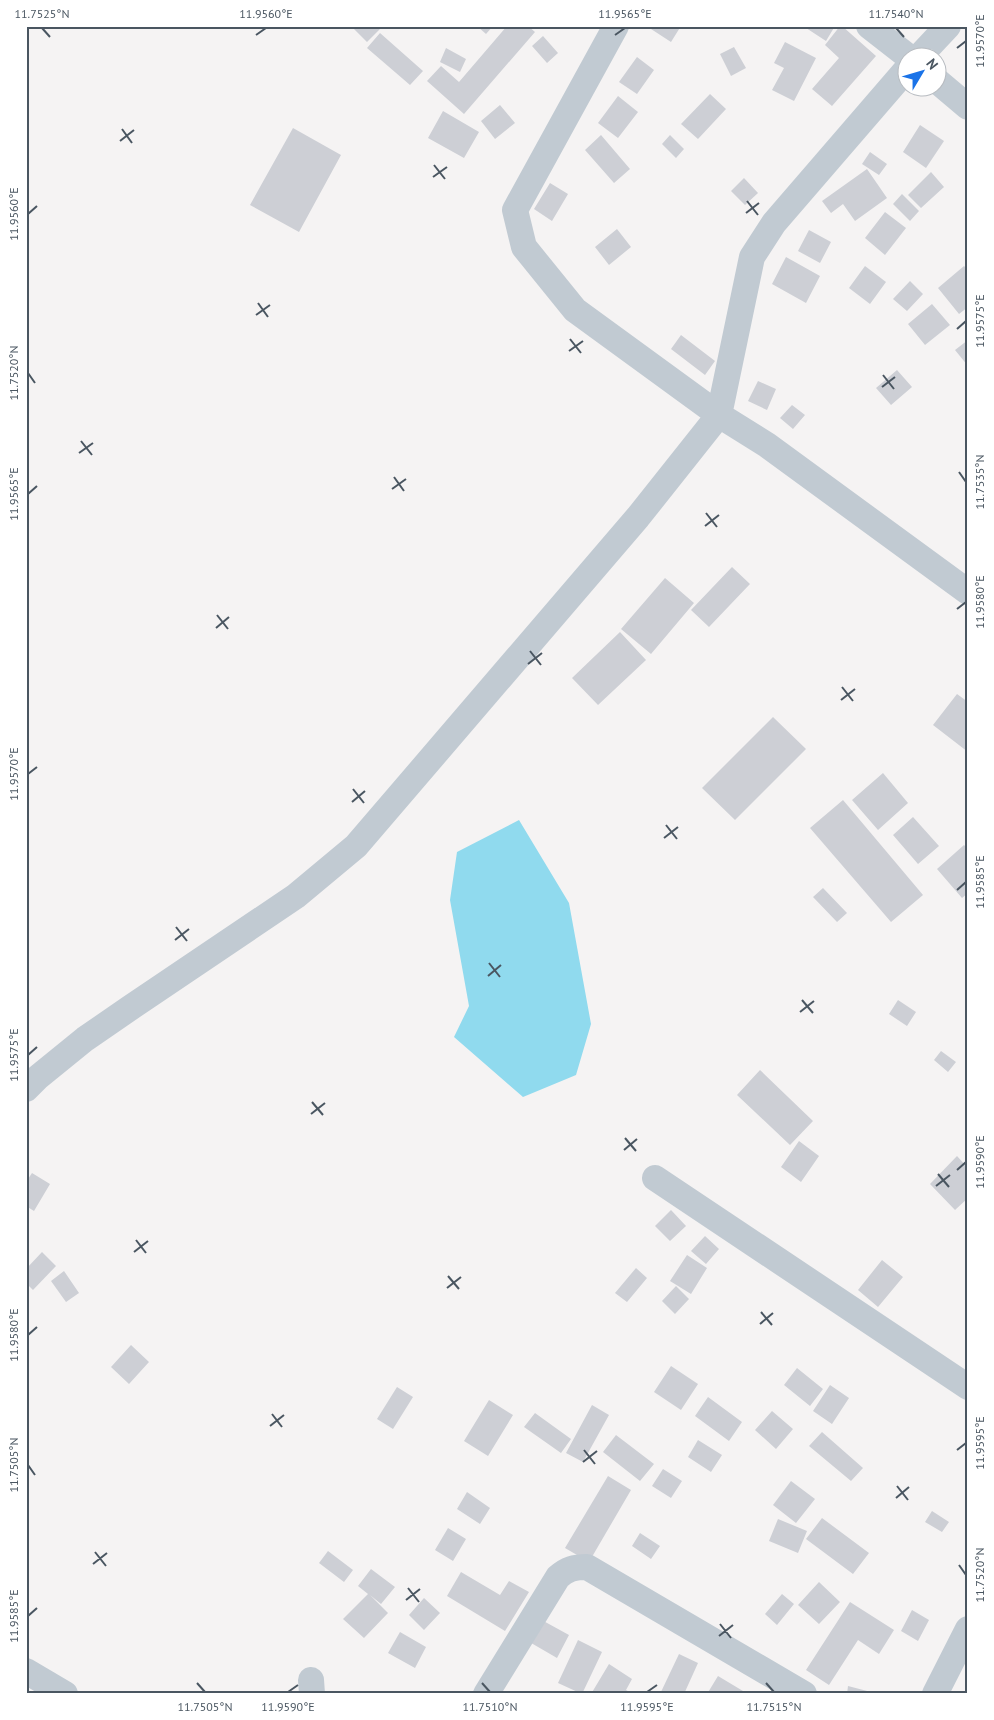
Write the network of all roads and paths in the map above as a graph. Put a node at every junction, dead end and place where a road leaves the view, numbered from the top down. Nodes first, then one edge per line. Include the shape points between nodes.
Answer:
1 (869, 26) edge
2 (948, 26) edge
3 (606, 30) edge
4 (897, 48) edge
5 (927, 48) edge
6 (896, 82) edge
7 (946, 88) edge
8 (968, 107) edge
9 (719, 415) junction
10 (968, 592) edge
11 (26, 1089) edge
12 (655, 1178) dead end
13 (968, 1387) edge
14 (968, 1629) edge
15 (26, 1671) edge
16 (65, 1694) edge
17 (486, 1694) edge
18 (804, 1694) edge
19 (935, 1694) edge

1 - 4 street
2 - 5 street
3 - 9 street via 515,210 524,246 575,310
6 - 9 street via 774,223 752,257
7 - 8 street
9 - 10 street via 767,445
9 - 11 street via 638,517 356,846 288,902 85,1040
12 - 13 street
14 - 19 street
15 - 16 street
17 - 18 street via 558,1578 566,1570 576,1567 587,1567

